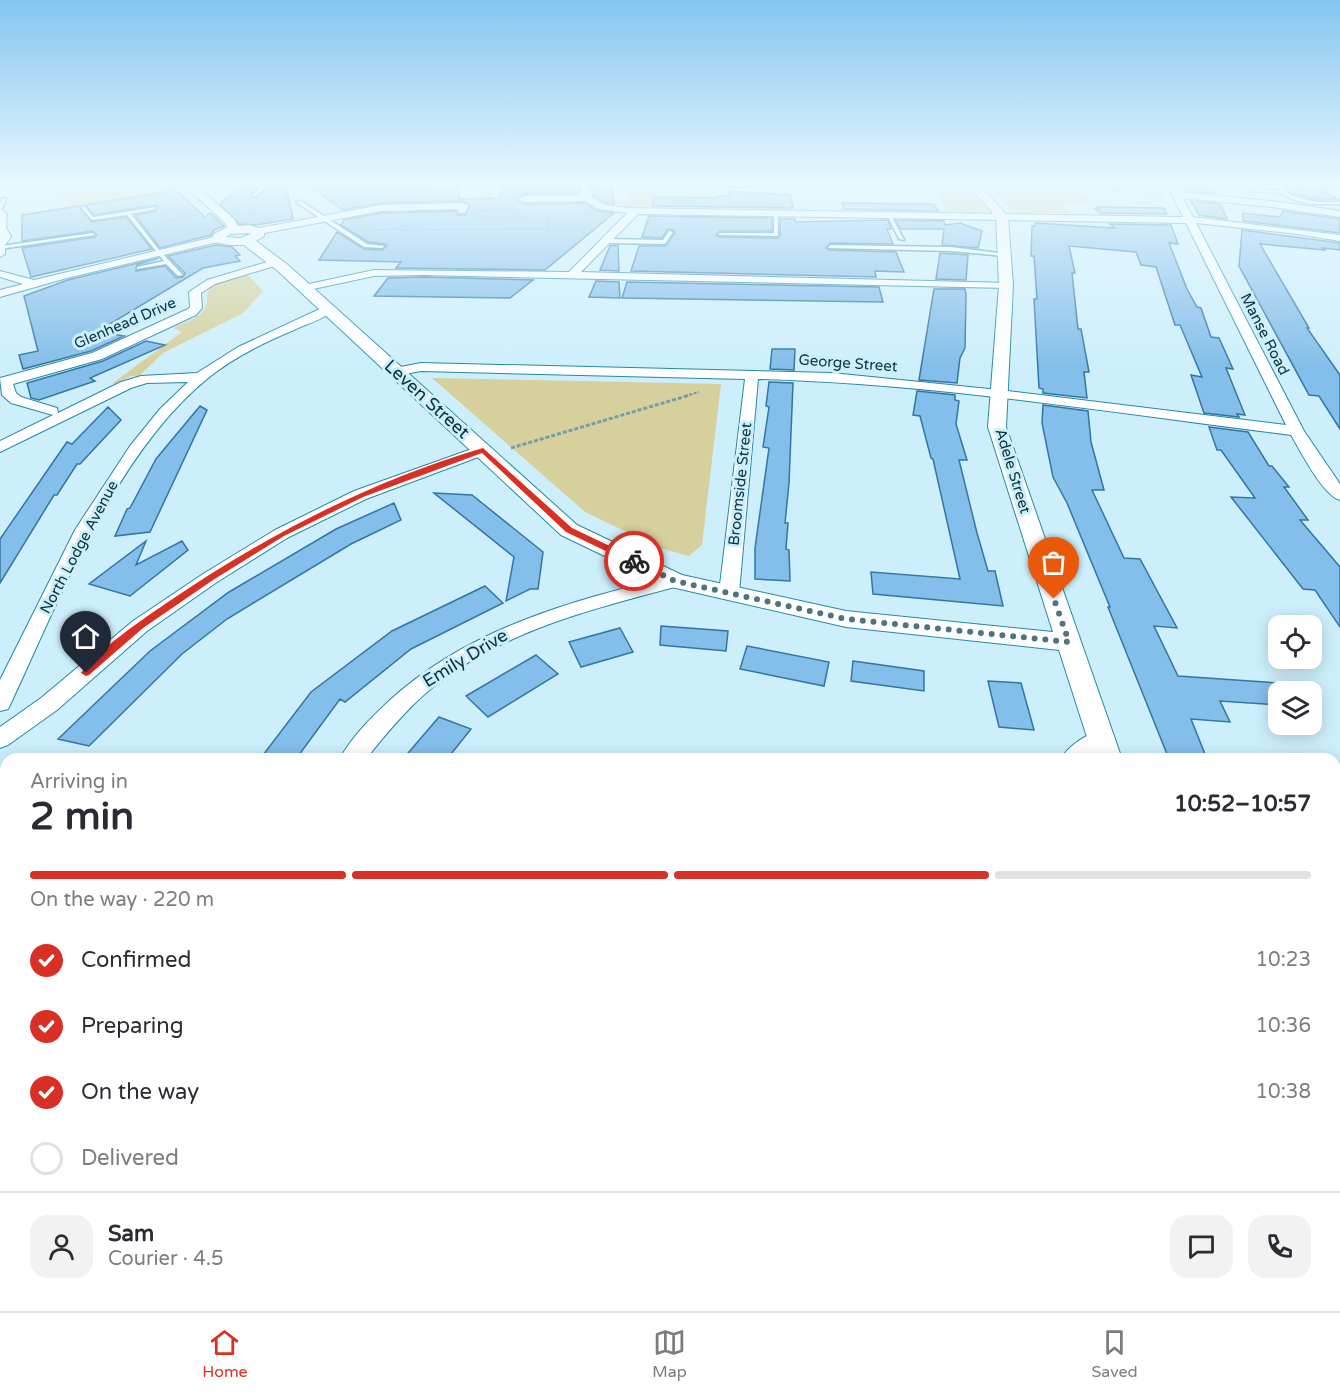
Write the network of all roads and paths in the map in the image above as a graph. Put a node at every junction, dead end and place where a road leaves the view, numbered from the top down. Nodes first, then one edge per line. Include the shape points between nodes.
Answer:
1 (32, 245) edge
2 (153, 245) edge
3 (189, 245) edge
4 (253, 245) edge
5 (365, 245) edge
6 (603, 245) edge
7 (1004, 245) edge
8 (1203, 245) edge
9 (382, 246) dead end
10 (830, 247) dead end
11 (0, 251) edge
12 (158, 252) junction
13 (1004, 254) junction
14 (168, 262) junction
15 (277, 262) junction
16 (139, 268) dead end
17 (0, 274) edge
18 (180, 275) dead end
19 (570, 277) junction
20 (32, 284) junction
21 (1006, 285) junction
22 (304, 288) junction
23 (0, 294) edge
24 (328, 310) junction
25 (395, 372) junction
26 (752, 376) junction
27 (200, 377) junction
28 (2, 382) edge
29 (47, 391) dead end
30 (999, 393) junction
31 (20, 402) junction
32 (52, 411) dead end
33 (1296, 431) junction
34 (0, 447) edge
35 (483, 450) junction
36 (1340, 495) edge
37 (675, 581) junction
38 (729, 593) junction
39 (1069, 642) junction
40 (0, 703) edge
41 (0, 739) edge
42 (1104, 749) edge
43 (356, 753) edge

1 - 11 lane
2 - 12 lane
3 - 12 street
4 - 15 street, Leven Street
5 - 9 lane
6 - 19 street
7 - 13 street, Adele Street
8 - 33 street, Manse Road
10 - 13 lane
12 - 14 lane
12 - 20 street
13 - 21 street, Adele Street
14 - 16 lane
14 - 18 lane
15 - 22 street, Leven Street
15 - 28 street, Glenhead Drive via 211,282 195,292 196,308 192,312 97,356
17 - 20 street
19 - 21 street
19 - 22 street via 374,273
20 - 23 street
21 - 30 street, Adele Street
22 - 24 street, Leven Street
24 - 25 street, Leven Street
24 - 27 street, North Lodge Avenue via 229,358
25 - 26 street, George Street via 422,367
25 - 35 street, Leven Street
26 - 30 street, George Street via 832,377
26 - 35 path via 512,448
26 - 38 street, Broomside Street
27 - 34 street via 146,379 126,385
27 - 40 street, North Lodge Avenue via 153,427 106,490
28 - 31 street via 9,395
29 - 31 street
30 - 33 street, George Street
30 - 39 street, Adele Street via 997,427
31 - 32 street
33 - 36 street, Manse Road
35 - 37 street, Leven Street via 569,530
35 - 41 street via 360,495 281,534 140,626 49,704
37 - 38 street, Leven Street
37 - 43 street, Emily Drive via 567,609 500,634 426,679 373,730
38 - 39 street, Leven Street via 846,619
39 - 42 street, Adele Street

